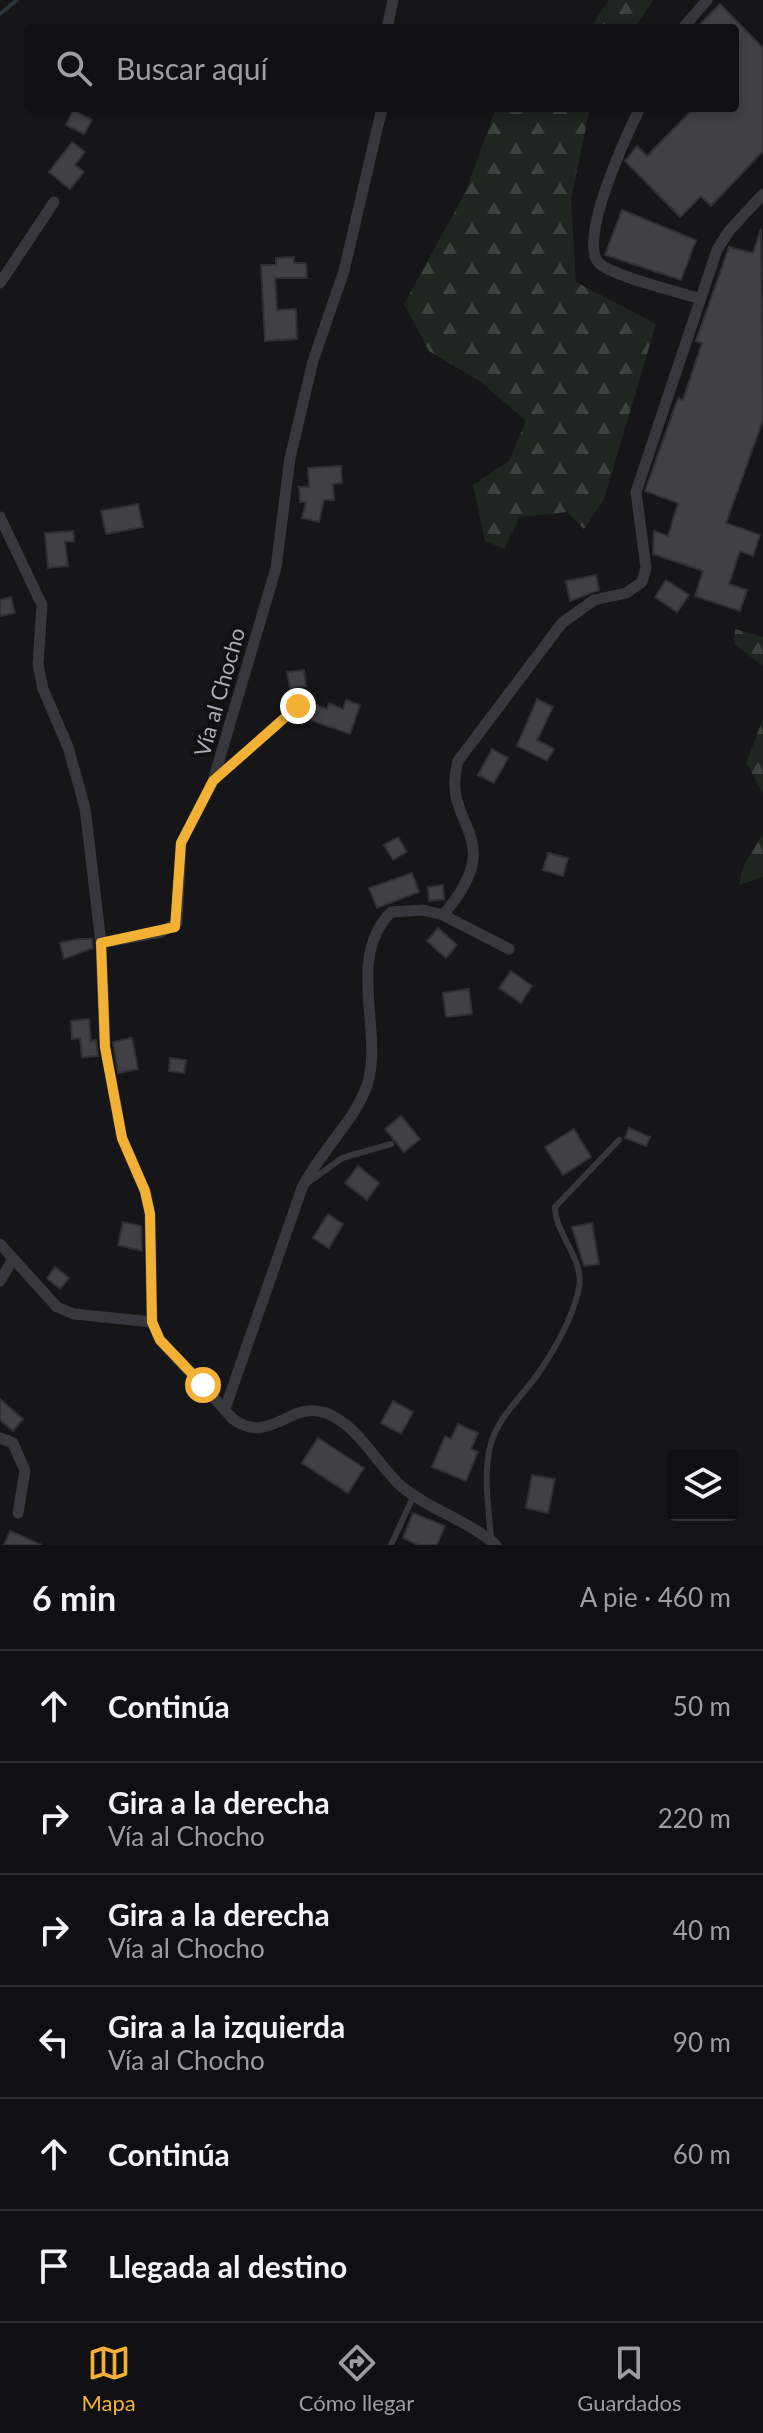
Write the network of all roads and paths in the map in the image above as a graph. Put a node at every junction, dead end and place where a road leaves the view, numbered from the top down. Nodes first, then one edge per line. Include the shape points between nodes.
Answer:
1 (393, 0) edge
2 (707, 0) edge
3 (388, 24) edge
4 (686, 24) edge
5 (381, 112) edge
6 (638, 112) edge
7 (763, 194) edge
8 (54, 202) dead end
9 (0, 283) edge
10 (698, 298) junction
11 (0, 517) edge
12 (298, 706) dead end
13 (213, 781) junction
14 (443, 915) junction
15 (101, 943) junction
16 (509, 949) dead end
17 (619, 1140) dead end
18 (391, 1144) dead end
19 (302, 1188) junction
20 (0, 1244) edge
21 (13, 1259) junction
22 (0, 1281) edge
23 (152, 1322) junction
24 (225, 1409) junction
25 (0, 1438) edge
26 (414, 1495) junction
27 (18, 1513) dead end
28 (494, 1543) edge
29 (391, 1545) edge

1 - 3 street
2 - 4 street
5 - 13 street, Vía al Chocho via 344,271 313,361 293,444 276,568
6 - 10 street via 594,223 593,251 602,266
7 - 10 street via 717,250
8 - 9 street
10 - 14 street via 636,492 645,575 636,589 594,600 562,623 458,761 455,789 471,834 474,863 463,890
11 - 15 street via 42,605 38,664 85,808
12 - 13 lane
13 - 15 street, Vía al Chocho via 181,843 175,927
14 - 16 street
14 - 19 street via 391,912 375,935 369,962 372,1062 367,1089
15 - 23 street via 105,1047 122,1138 150,1214
17 - 28 lane via 555,1207 580,1286 554,1346 499,1423 490,1445 487,1487
18 - 19 lane via 342,1158
19 - 24 street
20 - 21 street
21 - 22 street
21 - 23 street via 57,1307 74,1314
23 - 24 street via 160,1340
24 - 26 street via 247,1429 302,1413 325,1413 344,1423
25 - 27 street via 13,1443 25,1471
26 - 28 street
26 - 29 lane

